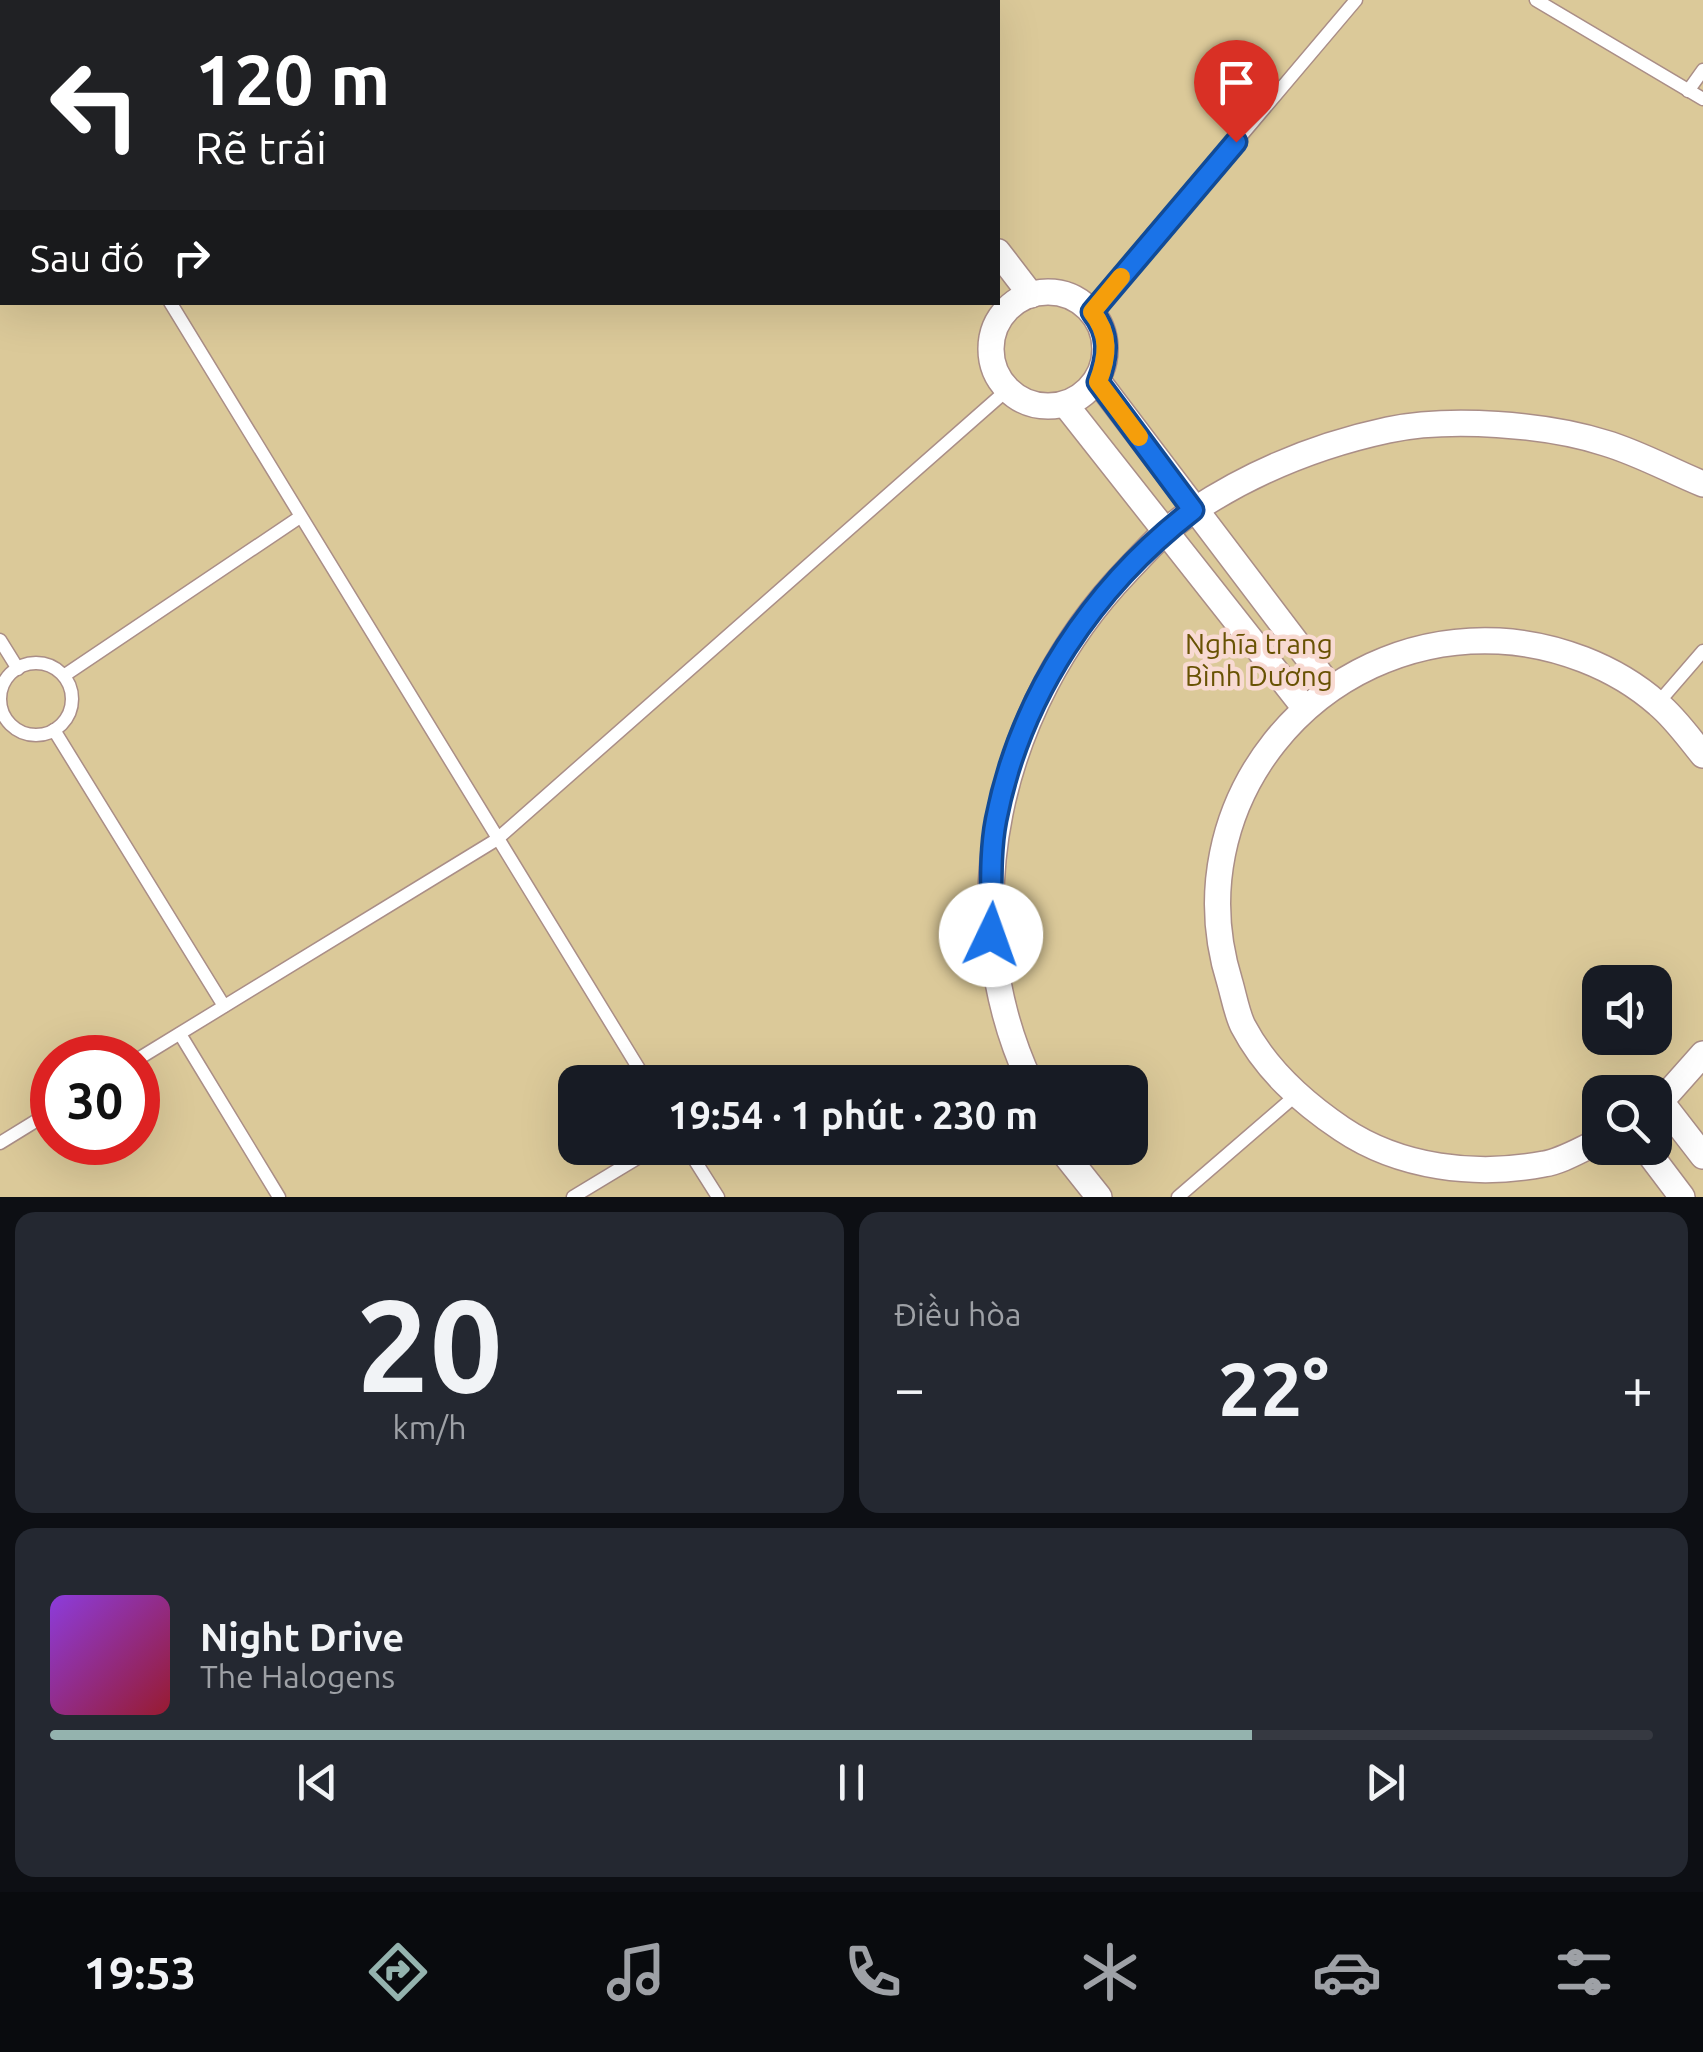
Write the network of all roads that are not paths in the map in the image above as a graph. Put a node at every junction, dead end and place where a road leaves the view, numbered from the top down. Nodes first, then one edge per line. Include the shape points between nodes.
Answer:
1 (1356, 0) edge
2 (1536, 0) edge
3 (1703, 70) edge
4 (1688, 90) junction
5 (1703, 99) edge
6 (1000, 255) edge
7 (1031, 295) junction
8 (172, 305) edge
9 (994, 310) edge
10 (1092, 312) junction
11 (1098, 382) junction
12 (1007, 390) junction
13 (1065, 404) junction
14 (1703, 484) edge
15 (1193, 510) junction
16 (300, 517) junction
17 (1164, 532) junction
18 (0, 640) edge
19 (1703, 650) edge
20 (18, 669) junction
21 (65, 675) junction
22 (1330, 687) junction
23 (1658, 704) junction
24 (1304, 707) junction
25 (2, 720) edge
26 (54, 730) junction
27 (1703, 755) edge
28 (496, 840) junction
29 (224, 1006) junction
30 (180, 1034) junction
31 (160, 1046) edge
32 (1703, 1054) edge
33 (636, 1065) edge
34 (1022, 1065) edge
35 (1672, 1090) edge
36 (1295, 1096) junction
37 (1672, 1120) edge
38 (30, 1125) edge
39 (0, 1144) edge
40 (1582, 1149) edge
41 (1703, 1156) edge
42 (626, 1165) edge
43 (698, 1165) edge
44 (1074, 1165) edge
45 (1658, 1165) edge
46 (279, 1197) edge
47 (573, 1197) edge
48 (718, 1197) edge
49 (1100, 1197) edge
50 (1178, 1197) edge
51 (1682, 1197) edge

1 - 10 lane
2 - 4 lane
3 - 4 lane
4 - 5 lane
6 - 7 street
7 - 9 street
7 - 10 street via 1078,299
8 - 16 lane
9 - 12 street via 991,354
10 - 11 street via 1106,336
11 - 13 street
11 - 15 street
12 - 13 street via 1036,406
12 - 28 lane
13 - 17 street
14 - 15 street via 1604,442 1498,424 1391,430 1287,459
15 - 17 street
15 - 22 street
16 - 21 lane
16 - 28 lane
17 - 24 street
17 - 34 street via 1085,614 1028,712 996,822 991,935
18 - 20 lane
19 - 23 lane
20 - 21 lane via 42,664
20 - 25 lane via 1,696
21 - 26 lane via 70,710
22 - 23 street via 1392,654 1462,640 1497,641 1532,643 1599,665
22 - 24 street
23 - 27 street
24 - 36 street via 1249,775 1219,857 1217,943 1243,1026
25 - 26 lane via 31,735
26 - 29 lane
28 - 29 lane
28 - 33 lane
29 - 30 lane
30 - 31 lane
30 - 46 lane
32 - 35 street
36 - 40 street via 1369,1148 1456,1171 1547,1164
36 - 50 lane
37 - 41 street
38 - 39 lane
42 - 47 lane
43 - 48 lane
44 - 49 street
45 - 51 street

